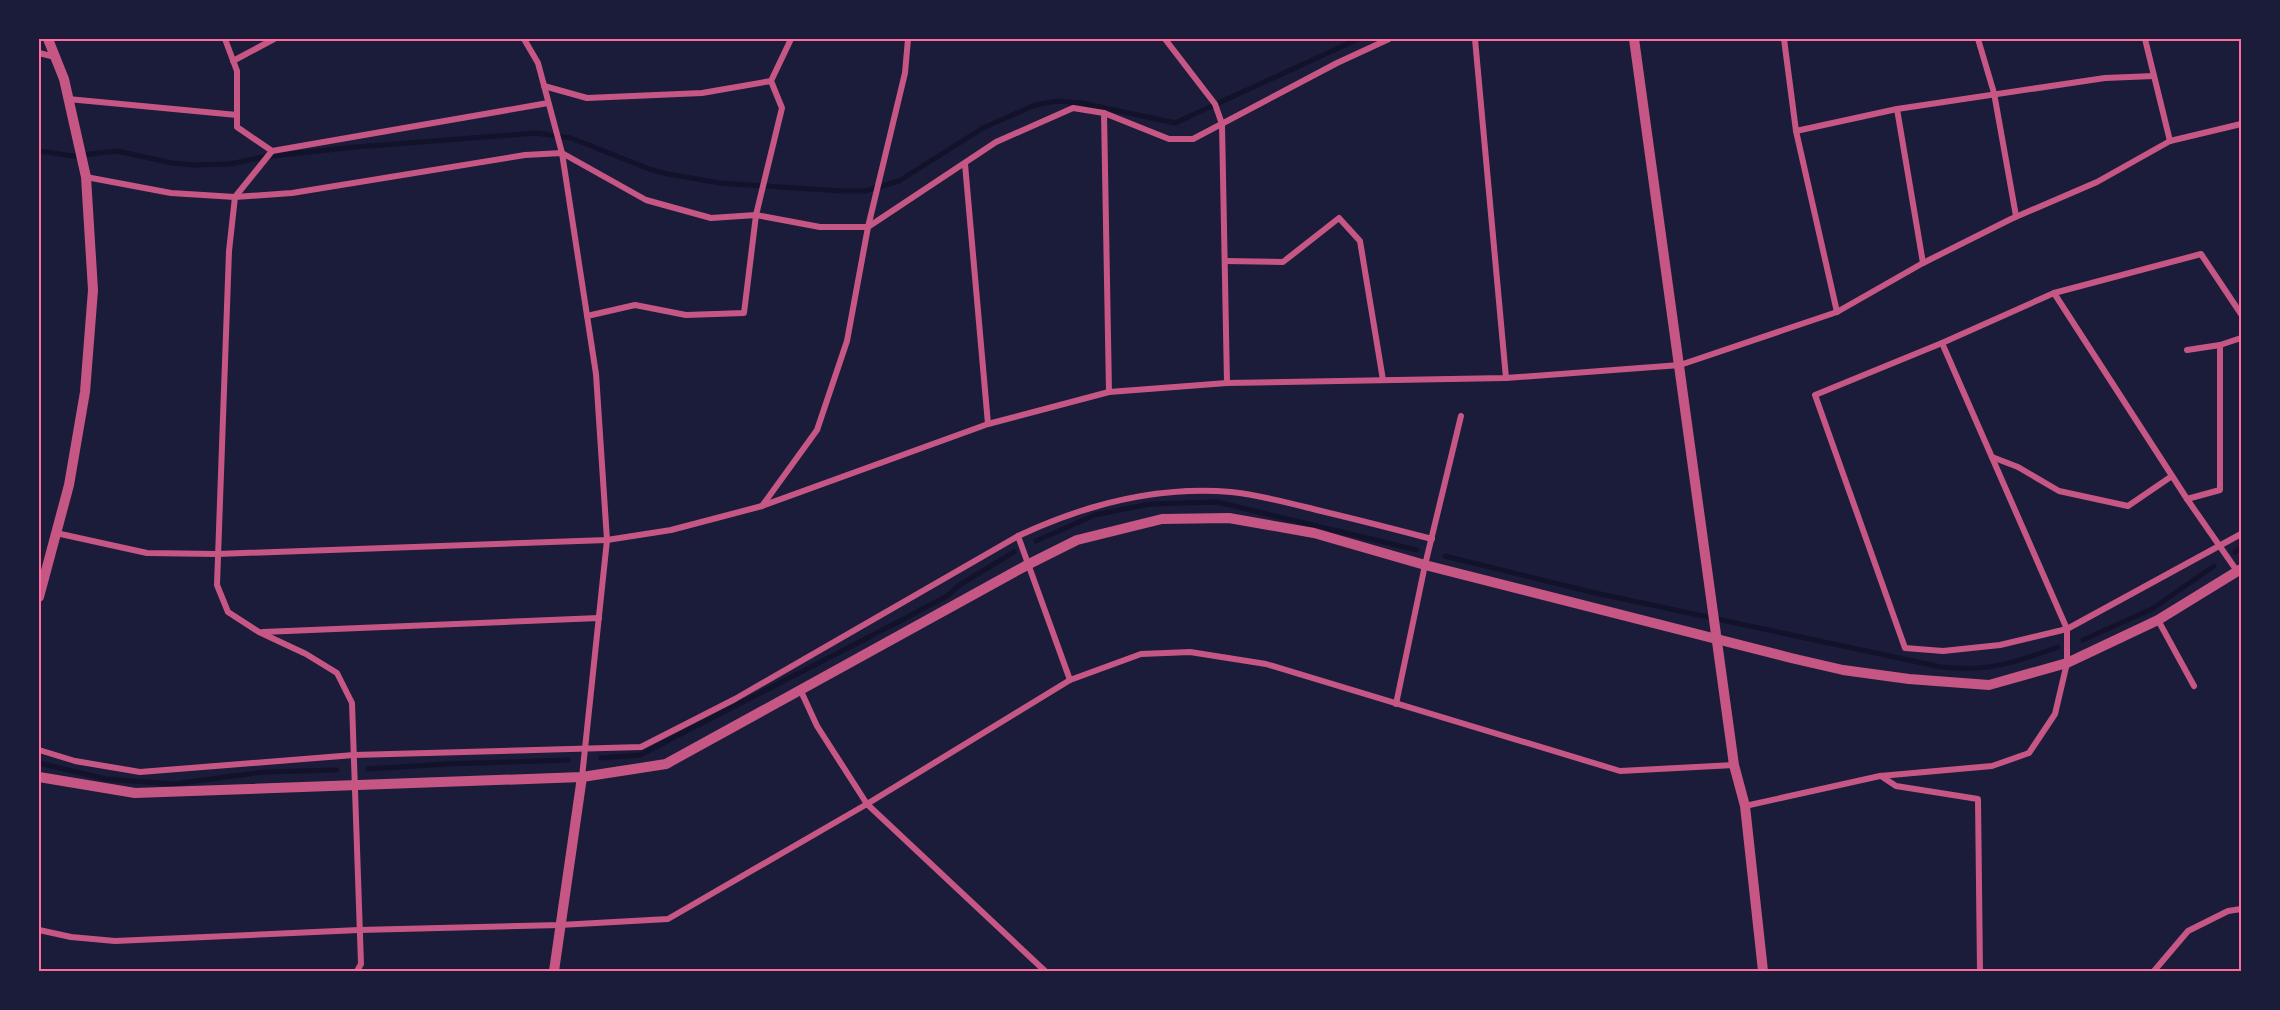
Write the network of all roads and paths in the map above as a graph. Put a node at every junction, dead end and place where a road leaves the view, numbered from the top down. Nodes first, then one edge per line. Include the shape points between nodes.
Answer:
1 (48, 39) edge
2 (225, 39) edge
3 (274, 39) edge
4 (524, 39) edge
5 (791, 39) edge
6 (908, 39) edge
7 (1165, 39) edge
8 (1389, 39) edge
9 (1475, 39) edge
10 (1634, 39) edge
11 (1784, 39) edge
12 (1978, 39) edge
13 (2145, 39) edge
14 (39, 53) edge
15 (55, 57) junction
16 (233, 61) junction
17 (2154, 76) junction
18 (771, 81) junction
19 (544, 86) junction
20 (1994, 93) junction
21 (68, 99) junction
22 (548, 103) junction
23 (1897, 109) junction
24 (1104, 113) junction
25 (237, 115) junction
26 (1222, 124) junction
27 (2241, 124) edge
28 (1796, 131) junction
29 (2170, 141) junction
30 (272, 151) junction
31 (562, 153) junction
32 (965, 164) junction
33 (85, 172) junction
34 (235, 197) junction
35 (756, 215) junction
36 (2016, 216) junction
37 (868, 227) junction
38 (1225, 261) junction
39 (1923, 263) junction
40 (2054, 293) junction
41 (1837, 312) junction
42 (2241, 314) edge
43 (587, 316) junction
44 (2241, 338) edge
45 (1942, 343) junction
46 (2220, 345) junction
47 (2187, 350) dead end
48 (1680, 365) junction
49 (1506, 378) junction
50 (1383, 380) junction
51 (1227, 383) junction
52 (1108, 392) junction
53 (1461, 416) dead end
54 (988, 424) junction
55 (1992, 457) junction
56 (2172, 476) junction
57 (2187, 499) junction
58 (762, 506) junction
59 (56, 533) junction
60 (2241, 534) edge
61 (1018, 536) junction
62 (1432, 539) junction
63 (607, 540) junction
64 (2220, 546) junction
65 (217, 554) junction
66 (1029, 564) junction
67 (1425, 565) junction
68 (2239, 570) edge
69 (39, 597) edge
70 (599, 618) junction
71 (2158, 620) junction
72 (2067, 629) junction
73 (259, 632) junction
74 (2067, 663) junction
75 (1070, 680) junction
76 (2194, 686) dead end
77 (800, 689) junction
78 (1396, 704) junction
79 (39, 750) edge
80 (585, 750) junction
81 (354, 755) junction
82 (1734, 765) junction
83 (1880, 776) junction
84 (39, 777) edge
85 (582, 777) junction
86 (353, 785) junction
87 (867, 804) junction
88 (1745, 806) junction
89 (2241, 909) edge
90 (560, 925) junction
91 (39, 930) edge
92 (359, 930) junction
93 (357, 971) edge
94 (554, 971) edge
95 (1045, 971) edge
96 (1763, 971) edge
97 (1980, 971) edge
98 (2154, 971) edge

1 - 15 street
2 - 16 street
3 - 16 street
4 - 19 street via 538,63
5 - 18 street
6 - 37 street via 905,73
7 - 26 street via 1215,105
8 - 26 street
9 - 49 street
10 - 48 street
11 - 28 street
12 - 20 street
13 - 17 street
14 - 15 street
15 - 21 street
16 - 25 street via 237,71
17 - 20 street via 2105,78
17 - 29 street
18 - 19 street via 702,93 587,98
18 - 35 street via 782,108
19 - 22 street
20 - 23 street
20 - 36 street
21 - 25 street
21 - 33 street
22 - 30 street
22 - 31 street
23 - 28 street
23 - 39 street
24 - 26 street via 1169,139 1193,139
24 - 32 street via 1073,108 996,142
24 - 52 street
25 - 30 street via 237,127
26 - 38 street
27 - 29 street
28 - 41 street
29 - 36 street via 2097,182
30 - 34 street
31 - 34 street via 525,155 292,193
31 - 35 street via 646,200 711,218
31 - 43 street
32 - 37 street
32 - 54 street
33 - 34 street via 171,193
33 - 59 street via 93,290 85,392 69,485
34 - 65 street via 229,251
35 - 37 street via 820,227
35 - 43 street via 744,313 686,315 635,305
36 - 39 street
37 - 58 street via 847,341 818,430
38 - 50 street via 1283,262 1339,218 1360,241
38 - 51 street
39 - 41 street
40 - 42 street via 2201,254
40 - 45 street
40 - 56 street
41 - 48 street
43 - 63 street via 596,374
44 - 46 street
45 - 55 street
45 - 72 street via 1815,395 1905,648 1943,651 2000,645
46 - 47 street
46 - 57 street via 2220,490
48 - 49 street
48 - 82 street
49 - 50 street
50 - 51 street
51 - 52 street
52 - 54 street
53 - 62 street
54 - 58 street
55 - 56 street via 2059,491 2128,506
55 - 72 street
56 - 57 street
57 - 64 street
58 - 63 street via 671,530
59 - 65 street via 147,553
59 - 69 street
60 - 64 street
61 - 62 street via 1098,506 1152,493 1205,491 1289,503
61 - 66 street
61 - 80 street via 735,699 641,747
62 - 67 street
63 - 65 street
63 - 70 street
64 - 68 street
64 - 72 street
65 - 73 street via 217,585 228,612
66 - 67 street via 1077,540 1162,519 1229,518 1314,533
66 - 75 street
66 - 77 street
67 - 74 street via 1844,670 1989,685
67 - 78 street
68 - 71 street
70 - 73 street
70 - 80 street
71 - 74 street
71 - 76 street
72 - 74 street
73 - 81 street via 337,673 352,703
74 - 83 street via 2055,714 2029,753 1992,766
75 - 78 street via 1141,654 1190,652 1266,664
75 - 87 street
77 - 85 street via 666,764
77 - 87 street via 817,726
78 - 82 street via 1620,771
79 - 81 street via 75,761 140,772
80 - 81 street
80 - 85 street
81 - 86 street
82 - 88 street
83 - 88 street
83 - 97 street via 1896,786 1978,799
84 - 86 street via 135,793
85 - 86 street
85 - 90 street
86 - 92 street
87 - 90 street via 668,919
87 - 95 street
88 - 96 street
89 - 98 street via 2228,911 2187,931
90 - 92 street
90 - 94 street
91 - 92 street via 71,938 115,941
92 - 93 street via 361,964

